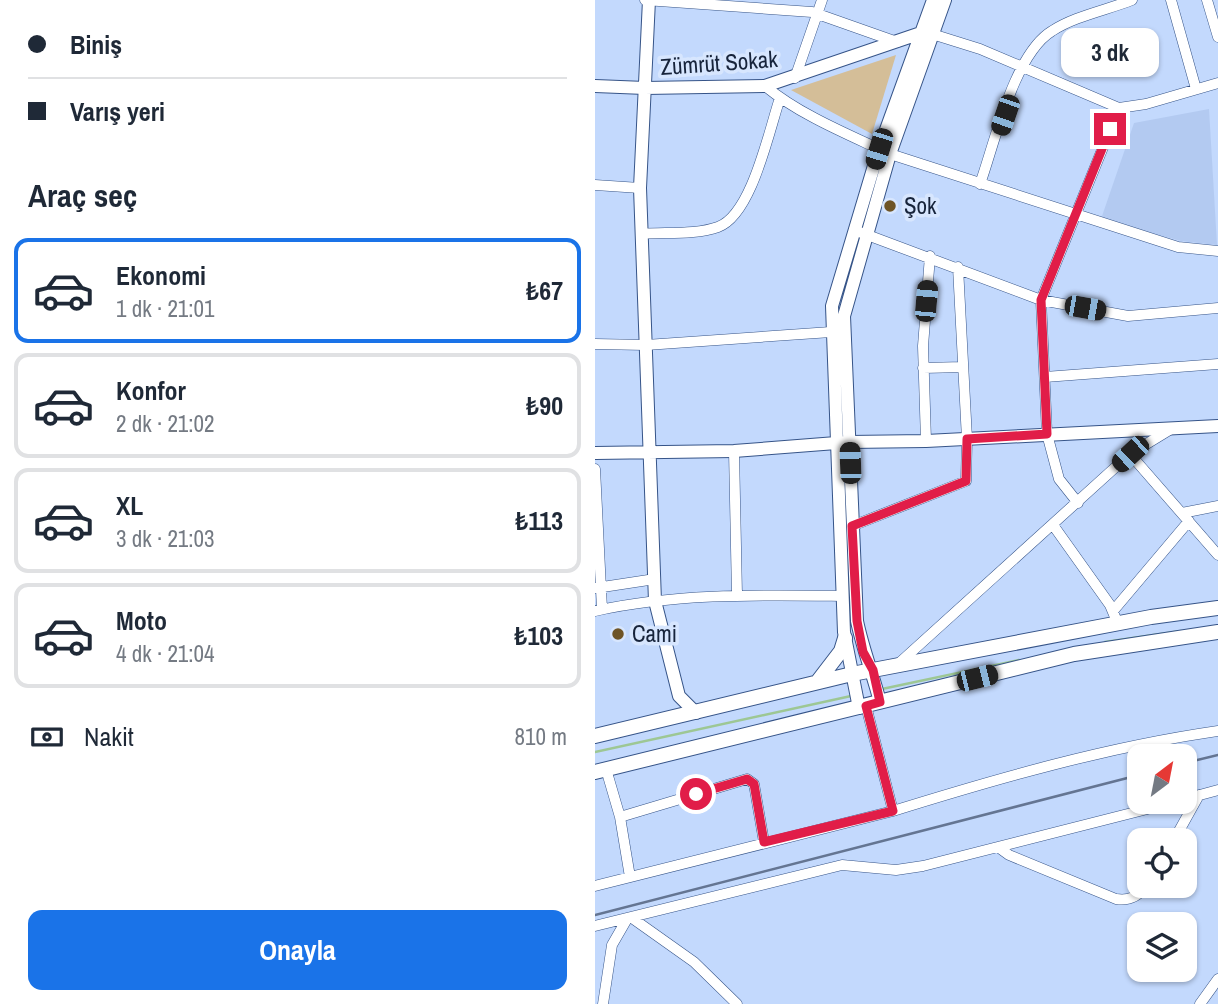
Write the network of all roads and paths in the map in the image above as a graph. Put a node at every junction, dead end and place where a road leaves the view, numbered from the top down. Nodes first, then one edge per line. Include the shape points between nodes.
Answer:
1 (822, 0) edge
2 (933, 0) edge
3 (945, 0) edge
4 (1132, 0) edge
5 (1171, 0) edge
6 (1207, 0) edge
7 (648, 1) edge
8 (817, 14) junction
9 (927, 33) junction
10 (1218, 37) edge
11 (899, 42) junction
12 (1021, 69) junction
13 (795, 78) junction
14 (1218, 83) edge
15 (595, 86) edge
16 (765, 86) junction
17 (645, 89) junction
18 (1196, 89) junction
19 (780, 98) junction
20 (1119, 108) junction
21 (885, 152) junction
22 (980, 184) junction
23 (595, 185) edge
24 (640, 188) junction
25 (1074, 215) junction
26 (854, 230) junction
27 (642, 234) junction
28 (867, 235) junction
29 (1218, 251) edge
30 (930, 256) junction
31 (958, 267) junction
32 (1041, 300) junction
33 (1218, 308) edge
34 (831, 332) junction
35 (595, 344) edge
36 (646, 345) junction
37 (1218, 364) edge
38 (963, 367) junction
39 (923, 368) junction
40 (1045, 377) junction
41 (1218, 426) edge
42 (1171, 429) junction
43 (1047, 434) junction
44 (967, 439) junction
45 (926, 441) junction
46 (844, 442) junction
47 (734, 451) junction
48 (595, 453) edge
49 (650, 453) junction
50 (1130, 454) junction
51 (595, 469) edge
52 (1078, 503) junction
53 (1218, 506) edge
54 (1185, 517) junction
55 (1053, 525) junction
56 (852, 526) junction
57 (1218, 555) edge
58 (655, 579) junction
59 (598, 588) edge
60 (737, 595) junction
61 (843, 596) junction
62 (655, 601) junction
63 (1218, 608) edge
64 (599, 610) edge
65 (1116, 617) junction
66 (1218, 632) edge
67 (845, 638) junction
68 (894, 668) junction
69 (874, 673) junction
70 (853, 677) junction
71 (818, 681) junction
72 (679, 696) junction
73 (868, 702) junction
74 (696, 713) junction
75 (669, 720) junction
76 (1218, 732) edge
77 (595, 736) edge
78 (601, 770) edge
79 (1218, 790) edge
80 (1199, 795) joint
81 (893, 811) junction
82 (1128, 814) edge
83 (620, 817) junction
84 (1181, 828) edge
85 (764, 842) junction
86 (999, 847) junction
87 (629, 877) junction
88 (595, 886) edge
89 (1133, 898) edge
90 (629, 918) junction
91 (595, 926) edge
92 (1218, 979) edge
93 (603, 1004) edge
94 (737, 1004) edge
95 (1200, 1004) edge

1 - 8 street
2 - 9 street
3 - 9 street
4 - 12 street via 1053,30 1037,42
5 - 18 street
6 - 10 street
7 - 8 street
7 - 17 street
8 - 11 street
8 - 13 street
9 - 11 street, Zümrüt Sokak
9 - 12 street via 980,49
9 - 21 street
11 - 13 street, Zümrüt Sokak
12 - 20 street
12 - 22 street
13 - 16 street, Zümrüt Sokak
14 - 18 street
15 - 17 street, Zümrüt Sokak
16 - 17 street, Zümrüt Sokak
16 - 19 street
17 - 24 street
18 - 20 street
19 - 21 street
19 - 27 street via 754,178 727,222 711,229
20 - 25 street
21 - 22 street
21 - 26 street
21 - 28 street
22 - 25 street
23 - 24 street
24 - 27 street
25 - 29 street via 1178,247
25 - 32 street
26 - 28 street
26 - 34 street via 832,306
27 - 36 street
28 - 30 street
28 - 46 street via 844,316
30 - 31 street
30 - 39 street
31 - 32 street
31 - 38 street
32 - 33 street via 1128,316
32 - 40 street
34 - 36 street
34 - 46 street
35 - 36 street
36 - 49 street
37 - 40 street
38 - 39 street
38 - 44 street
39 - 45 street
40 - 43 street
41 - 42 street
42 - 43 street
42 - 50 street
43 - 44 street
43 - 52 street via 1059,479
44 - 45 street
44 - 56 street via 966,481
45 - 46 street
46 - 47 street
46 - 56 street
46 - 61 street
47 - 49 street
47 - 60 street
48 - 49 street
49 - 58 street
50 - 52 street
50 - 54 street
51 - 59 street
52 - 55 street
53 - 54 street
54 - 57 street
54 - 65 street
55 - 65 street
55 - 68 street
56 - 69 street via 857,621 863,652
58 - 59 street
58 - 62 street
59 - 64 street
60 - 61 street
60 - 62 street
61 - 67 street
62 - 64 street
62 - 72 street
63 - 65 main road
65 - 68 main road
66 - 73 main road via 1074,654
67 - 70 street
67 - 71 main road via 841,651
68 - 69 main road
69 - 70 main road
69 - 73 street
70 - 71 main road
70 - 73 street
71 - 74 main road
72 - 74 street
72 - 75 street
73 - 78 main road
73 - 81 street
74 - 75 main road
75 - 77 main road
76 - 81 street via 1136,744
78 - 83 street
79 - 80 street
80 - 84 street
81 - 85 street
82 - 86 street
83 - 85 street via 747,779 754,784
83 - 87 street
85 - 87 street
86 - 89 street via 1116,899
86 - 90 street via 896,870 842,865
87 - 88 street
90 - 91 street
90 - 93 street via 613,945
90 - 94 street via 694,962
92 - 95 street

